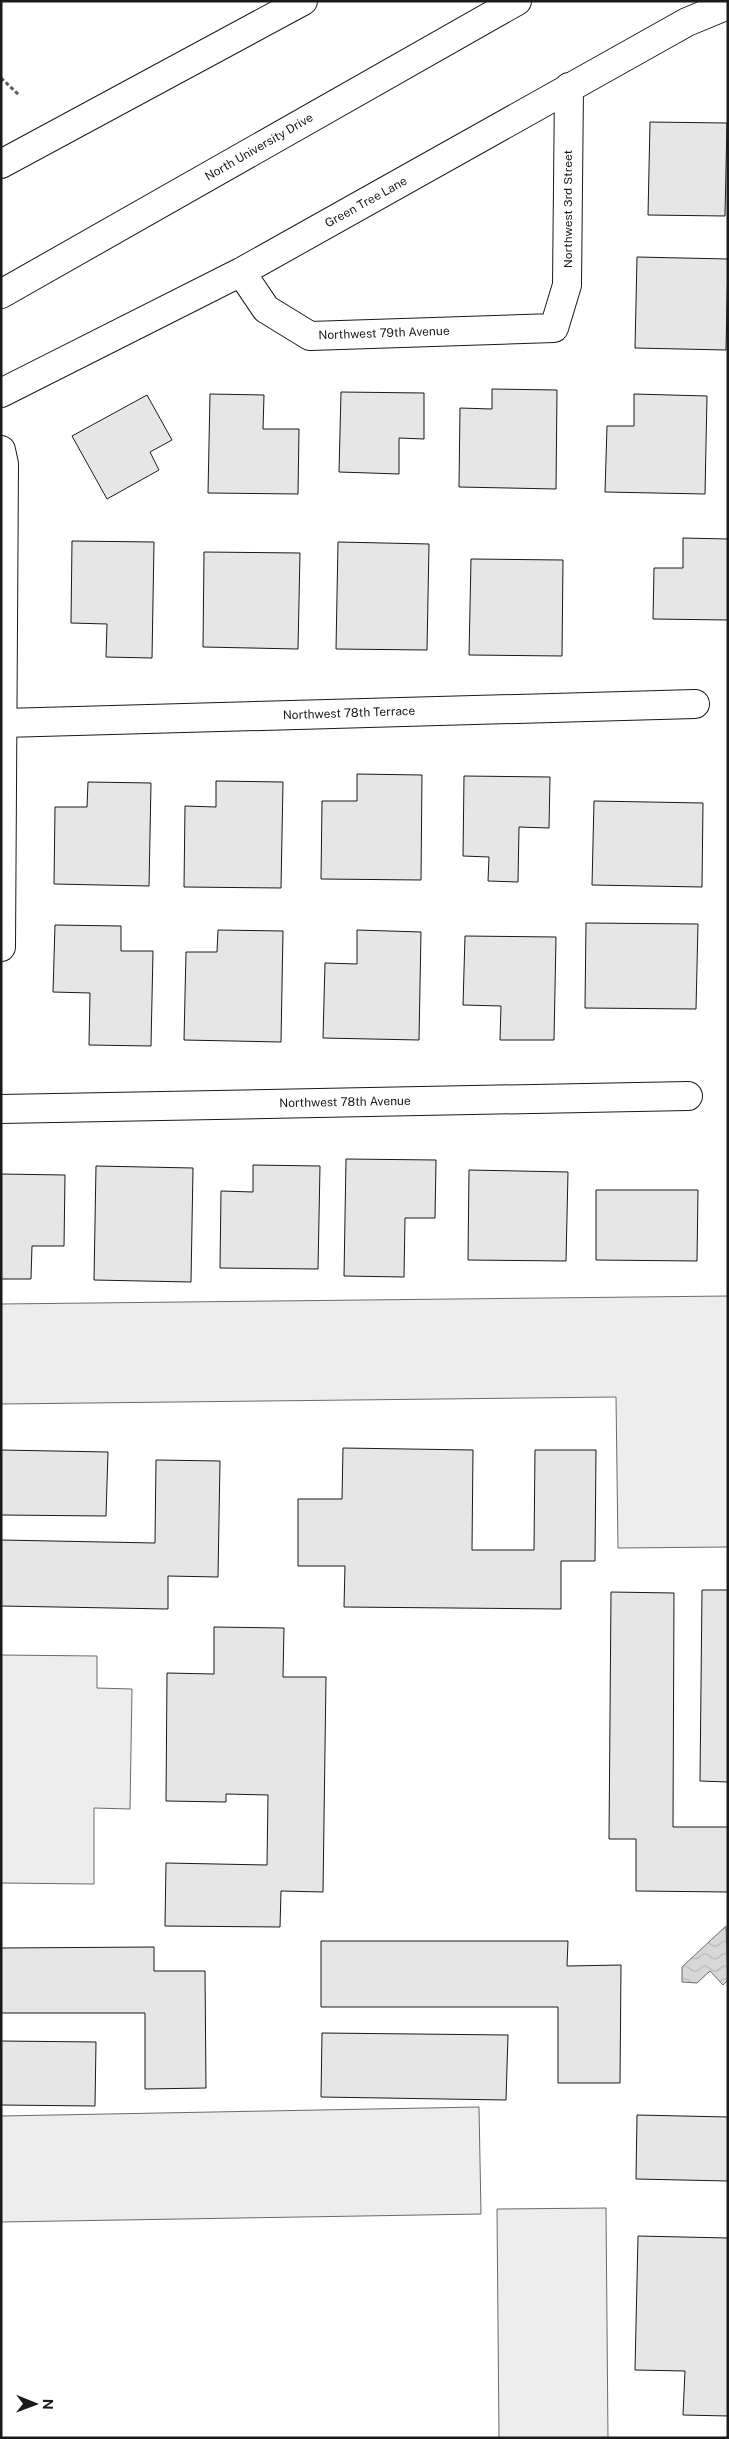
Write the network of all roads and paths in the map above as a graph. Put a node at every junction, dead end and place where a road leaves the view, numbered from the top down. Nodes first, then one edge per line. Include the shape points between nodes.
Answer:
1 (304, 1) edge
2 (517, 1) edge
3 (728, 5) edge
4 (1, 78) edge
5 (569, 88) junction
6 (19, 95) dead end
7 (1, 164) edge
8 (241, 272) junction
9 (1, 294) edge
10 (554, 328) joint
11 (1, 393) edge
12 (1, 450) edge
13 (695, 704) dead end
14 (4, 723) junction
15 (1, 947) edge
16 (688, 1096) dead end
17 (1, 1109) edge

1 - 7 street
2 - 9 street, North University Drive
3 - 5 street, Green Tree Lane via 687,22
4 - 6 path
5 - 8 street, Green Tree Lane
5 - 10 street, Northwest 3rd Street via 567,285
8 - 10 street, Northwest 79th Avenue via 266,309 310,336
8 - 11 street, Green Tree Lane
12 - 14 street via 4,464
13 - 14 street, Northwest 78th Terrace
14 - 15 street
16 - 17 street, Northwest 78th Avenue

